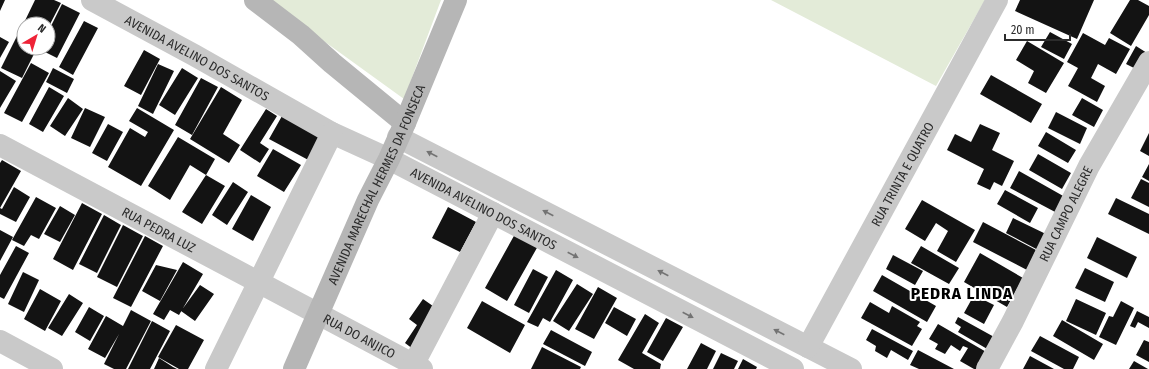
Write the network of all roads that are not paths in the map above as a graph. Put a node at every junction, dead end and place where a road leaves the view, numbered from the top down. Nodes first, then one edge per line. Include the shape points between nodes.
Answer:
1 (92, 0) edge
2 (255, 0) edge
3 (456, 0) edge
4 (996, 0) edge
5 (1149, 62) edge
6 (402, 130) junction
7 (332, 133) junction
8 (0, 146) edge
9 (389, 159) junction
10 (493, 214) junction
11 (258, 283) junction
12 (317, 314) junction
13 (0, 341) edge
14 (808, 347) junction
15 (415, 368) edge
16 (52, 369) edge
17 (216, 369) edge
18 (294, 369) edge
19 (793, 369) edge
20 (851, 369) edge
21 (987, 369) edge

1 - 7 street, AVENIDA AVELINO DOS SANTOS
2 - 6 main road via 301,35
3 - 6 main road, AVENIDA MARECHAL HERMES DA FONSECA
4 - 14 street, RUA TRINTA E QUATRO
5 - 21 street, RUA CAMPO ALEGRE via 1089,166
6 - 9 main road, AVENIDA MARECHAL HERMES DA FONSECA
14 -> 6 street, AVENIDA AVELINO DOS SANTOS
7 - 9 street, AVENIDA AVELINO DOS SANTOS
7 - 11 street
8 - 11 street, RUA PEDRA LUZ
9 - 10 street, AVENIDA AVELINO DOS SANTOS
9 - 12 main road, AVENIDA MARECHAL HERMES DA FONSECA
10 - 15 street
10 -> 19 street, AVENIDA AVELINO DOS SANTOS
11 - 12 street, RUA PEDRA LUZ
11 - 17 street
12 - 15 street, RUA DO ANJICO
12 - 18 main road, AVENIDA MARECHAL HERMES DA FONSECA
13 - 16 street
14 - 20 street, AVENIDA AVELINO DOS SANTOS

